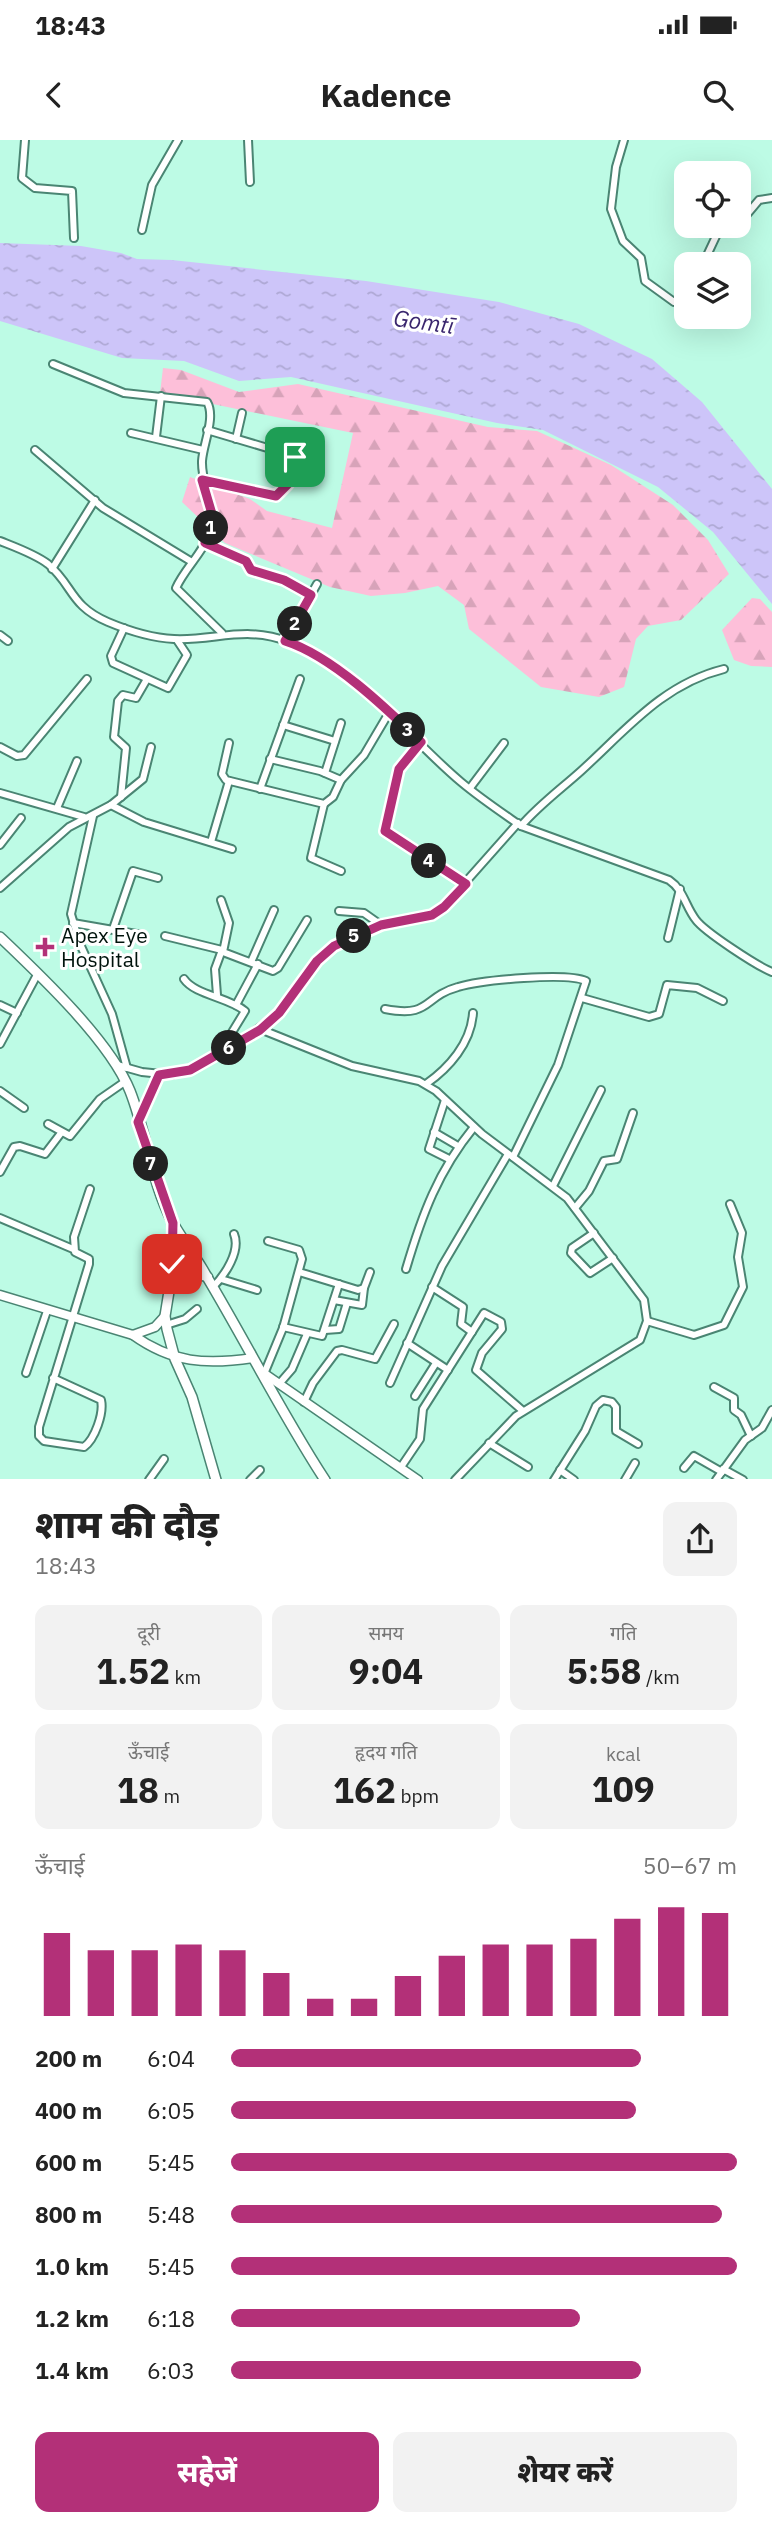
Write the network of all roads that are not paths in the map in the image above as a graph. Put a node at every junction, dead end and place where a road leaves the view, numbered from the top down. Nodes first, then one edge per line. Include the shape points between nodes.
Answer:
1 (25, 140) edge
2 (178, 140) edge
3 (248, 140) edge
4 (624, 140) edge
5 (250, 182) dead end
6 (772, 198) edge
7 (751, 210) edge
8 (142, 230) dead end
9 (74, 238) dead end
10 (674, 302) edge
11 (52, 364) dead end
12 (161, 396) junction
13 (242, 413) dead end
14 (206, 430) junction
15 (131, 433) dead end
16 (156, 438) junction
17 (236, 439) junction
18 (35, 450) dead end
19 (203, 450) junction
20 (202, 480) junction
21 (95, 500) junction
22 (0, 541) edge
23 (205, 543) junction
24 (192, 562) junction
25 (52, 569) junction
26 (317, 584) dead end
27 (311, 595) junction
28 (124, 628) junction
29 (222, 634) junction
30 (0, 635) edge
31 (177, 640) junction
32 (8, 641) dead end
33 (285, 641) junction
34 (724, 669) dead end
35 (147, 679) junction
36 (300, 679) dead end
37 (87, 680) dead end
38 (390, 711) junction
39 (341, 723) dead end
40 (283, 725) junction
41 (335, 741) junction
42 (421, 742) junction
43 (229, 743) dead end
44 (504, 743) dead end
45 (0, 747) edge
46 (151, 747) dead end
47 (270, 759) junction
48 (77, 761) dead end
49 (325, 773) junction
50 (341, 780) junction
51 (229, 781) junction
52 (470, 788) junction
53 (260, 789) junction
54 (0, 793) edge
55 (121, 797) junction
56 (324, 804) junction
57 (111, 805) junction
58 (57, 808) junction
59 (93, 816) junction
60 (84, 817) junction
61 (21, 818) dead end
62 (519, 825) junction
63 (211, 842) junction
64 (0, 845) edge
65 (232, 849) dead end
66 (341, 871) dead end
67 (158, 878) dead end
68 (466, 884) junction
69 (0, 888) edge
70 (680, 890) junction
71 (221, 900) dead end
72 (274, 910) dead end
73 (339, 911) dead end
74 (307, 920) dead end
75 (73, 923) junction
76 (381, 925) junction
77 (113, 929) junction
78 (142, 935) dead end
79 (165, 936) dead end
80 (0, 937) edge
81 (668, 937) dead end
82 (222, 950) junction
83 (254, 963) junction
84 (772, 972) edge
85 (38, 973) junction
86 (184, 979) dead end
87 (217, 995) junction
88 (582, 998) junction
89 (723, 1001) dead end
90 (0, 1005) edge
91 (236, 1005) junction
92 (385, 1009) dead end
93 (17, 1013) junction
94 (473, 1013) dead end
95 (260, 1030) junction
96 (0, 1044) edge
97 (219, 1054) junction
98 (117, 1065) junction
99 (127, 1068) junction
100 (159, 1075) junction
101 (125, 1081) junction
102 (426, 1084) junction
103 (601, 1090) dead end
104 (0, 1091) edge
105 (445, 1100) junction
106 (24, 1108) dead end
107 (633, 1112) dead end
108 (138, 1122) junction
109 (48, 1124) dead end
110 (474, 1127) junction
111 (434, 1132) junction
112 (61, 1133) junction
113 (458, 1146) junction
114 (511, 1156) junction
115 (449, 1159) junction
116 (0, 1172) edge
117 (553, 1186) junction
118 (90, 1189) dead end
119 (730, 1204) dead end
120 (575, 1209) junction
121 (0, 1218) edge
122 (173, 1223) junction
123 (594, 1233) junction
124 (234, 1234) dead end
125 (268, 1241) dead end
126 (73, 1249) junction
127 (612, 1258) junction
128 (406, 1269) dead end
129 (299, 1272) junction
130 (370, 1272) dead end
131 (208, 1277) junction
132 (221, 1279) junction
133 (339, 1284) junction
134 (213, 1287) junction
135 (432, 1287) junction
136 (364, 1288) junction
137 (257, 1290) dead end
138 (169, 1292) junction
139 (0, 1295) edge
140 (334, 1300) junction
141 (347, 1303) junction
142 (197, 1309) dead end
143 (47, 1311) junction
144 (71, 1318) junction
145 (165, 1321) junction
146 (647, 1321) junction
147 (394, 1325) dead end
148 (283, 1327) junction
149 (325, 1330) junction
150 (472, 1332) junction
151 (307, 1334) junction
152 (133, 1335) junction
153 (407, 1343) junction
154 (253, 1358) junction
155 (175, 1359) junction
156 (436, 1363) junction
157 (448, 1370) junction
158 (262, 1372) junction
159 (26, 1373) dead end
160 (53, 1378) junction
161 (390, 1383) dead end
162 (279, 1384) junction
163 (714, 1387) dead end
164 (415, 1396) dead end
165 (304, 1402) junction
166 (772, 1409) edge
167 (523, 1411) junction
168 (751, 1436) junction
169 (489, 1443) junction
170 (638, 1444) dead end
171 (164, 1459) dead end
172 (635, 1464) dead end
173 (401, 1467) junction
174 (528, 1467) dead end
175 (684, 1468) dead end
176 (261, 1470) dead end
177 (560, 1470) junction
178 (723, 1471) junction
179 (628, 1478) edge
180 (149, 1479) edge
181 (216, 1479) edge
182 (250, 1479) edge
183 (326, 1479) edge
184 (418, 1479) edge
185 (455, 1479) edge
186 (554, 1479) edge
187 (574, 1479) edge
188 (716, 1479) edge
189 (743, 1479) edge

1 - 9 street via 22,178 34,188 72,191
2 - 8 street via 152,185
3 - 5 street
4 - 10 street via 612,198 616,228 641,258 645,281
6 - 7 street via 759,200
11 - 12 street via 103,387
12 - 14 street via 207,402
12 - 16 street
13 - 17 street
14 - 17 street
14 - 19 street
15 - 16 street
16 - 19 street
17 - 20 street via 295,457 284,490 272,496
18 - 21 street
19 - 20 street
20 - 23 street via 212,514
21 - 24 street
21 - 25 street
22 - 25 street
23 - 24 street
23 - 27 street via 246,561 251,570
24 - 29 street via 177,590
25 - 28 street via 82,608
26 - 27 street
27 - 33 street
28 - 31 street
28 - 35 street via 111,659
29 - 31 street
29 - 33 street via 266,635
30 - 32 street
31 - 35 street via 187,655 170,687
33 - 38 street via 342,674
34 - 62 street via 696,676 672,691
35 - 55 street via 136,698 123,695 118,701 114,737 126,748
36 - 40 street
37 - 45 street via 24,755
38 - 42 street
38 - 50 street via 365,755
39 - 41 street
40 - 41 street
40 - 47 street
41 - 49 street
42 - 52 street
42 - 68 street via 399,769 385,831
43 - 51 street via 222,774
44 - 52 street
46 - 55 street via 143,779
47 - 49 street
47 - 53 street
48 - 58 street
49 - 50 street
50 - 56 street
51 - 53 street
51 - 63 street
52 - 62 street
53 - 56 street
54 - 58 street
55 - 57 street
56 - 66 street via 311,858
57 - 59 street
57 - 63 street via 144,822
58 - 60 street
59 - 60 street
59 - 75 street via 72,898
60 - 69 street
61 - 64 street
62 - 68 street
62 - 70 street via 668,880
63 - 65 street
67 - 77 street via 133,870
68 - 76 street via 432,915
70 - 81 street
70 - 84 street via 699,924
71 - 82 street via 229,923
72 - 83 street
73 - 76 street via 364,913
74 - 83 street via 277,970
75 - 77 street
75 - 99 street via 112,1014
76 - 95 street via 325,953 279,1013
77 - 78 street
79 - 82 street
80 - 85 main road
82 - 83 street
82 - 87 street via 215,969
83 - 91 street
85 - 93 street
85 - 98 main road
86 - 87 street via 192,987
87 - 91 street
88 - 89 street via 649,1017 659,1014 667,985 696,988
88 - 92 street via 586,981 557,976 459,986 415,1012
88 - 114 street via 545,1098
90 - 93 street
91 - 97 street via 244,1013
93 - 96 street
94 - 102 street via 468,1034 445,1072
95 - 97 street
95 - 102 street via 352,1066
97 - 100 street via 181,1073
98 - 99 street
98 - 101 main road
99 - 100 street
100 - 108 street
101 - 108 main road
101 - 112 street via 100,1099 73,1134
102 - 105 street
103 - 117 street
104 - 106 street
105 - 110 street
105 - 111 street
107 - 120 street via 617,1159 604,1161
108 - 122 main road
109 - 112 street
110 - 113 street
110 - 114 street
111 - 113 street
111 - 115 street via 430,1151
112 - 116 street via 45,1154 14,1147
113 - 115 street
114 - 117 street
114 - 135 street
115 - 128 street
117 - 120 street
118 - 126 street
119 - 146 street via 742,1234 738,1257 743,1287 724,1325 696,1335
120 - 123 street
121 - 126 street
122 - 131 main road
122 - 138 main road
123 - 127 street
123 - 127 street via 571,1253 590,1273
124 - 132 street via 236,1242
125 - 129 street via 301,1252
126 - 144 street via 90,1261
127 - 146 street via 644,1300
129 - 133 street
129 - 148 street
130 - 136 street
131 - 134 main road
131 - 138 street via 191,1275
132 - 134 street
132 - 137 street
133 - 136 street
133 - 140 street
134 - 154 main road
135 - 150 street via 463,1307 461,1324
135 - 153 street
136 - 141 street via 362,1305
138 - 145 main road
139 - 143 street
140 - 141 street
140 - 149 street
141 - 149 street via 339,1329
142 - 145 street via 185,1319
143 - 144 street
143 - 159 street
144 - 152 street
144 - 160 street
145 - 152 street
145 - 155 main road
146 - 167 street via 635,1344
147 - 165 street via 375,1359 337,1351
148 - 151 street
148 - 158 street
149 - 151 street via 320,1337
150 - 157 street
150 - 167 street via 484,1313 501,1322 502,1329 482,1353 476,1370
151 - 162 street via 292,1369
152 - 155 street
153 - 156 street
153 - 161 street
154 - 155 street
154 - 158 main road
155 - 181 main road via 192,1396
156 - 157 street
156 - 164 street
157 - 173 street via 423,1409 421,1439
158 - 162 street
158 - 183 main road via 283,1415
160 - 160 street via 101,1400 102,1409 85,1447 44,1441 39,1436
162 - 165 street
163 - 168 street via 734,1398 734,1410
165 - 173 street
166 - 168 street via 762,1428
167 - 169 street
168 - 178 street
169 - 174 street
169 - 185 street
170 - 177 street via 617,1431 616,1407 603,1400
171 - 180 street
172 - 179 street
173 - 184 street
175 - 178 street via 694,1457
176 - 182 street
177 - 186 street
177 - 187 street
178 - 188 street
178 - 189 street

